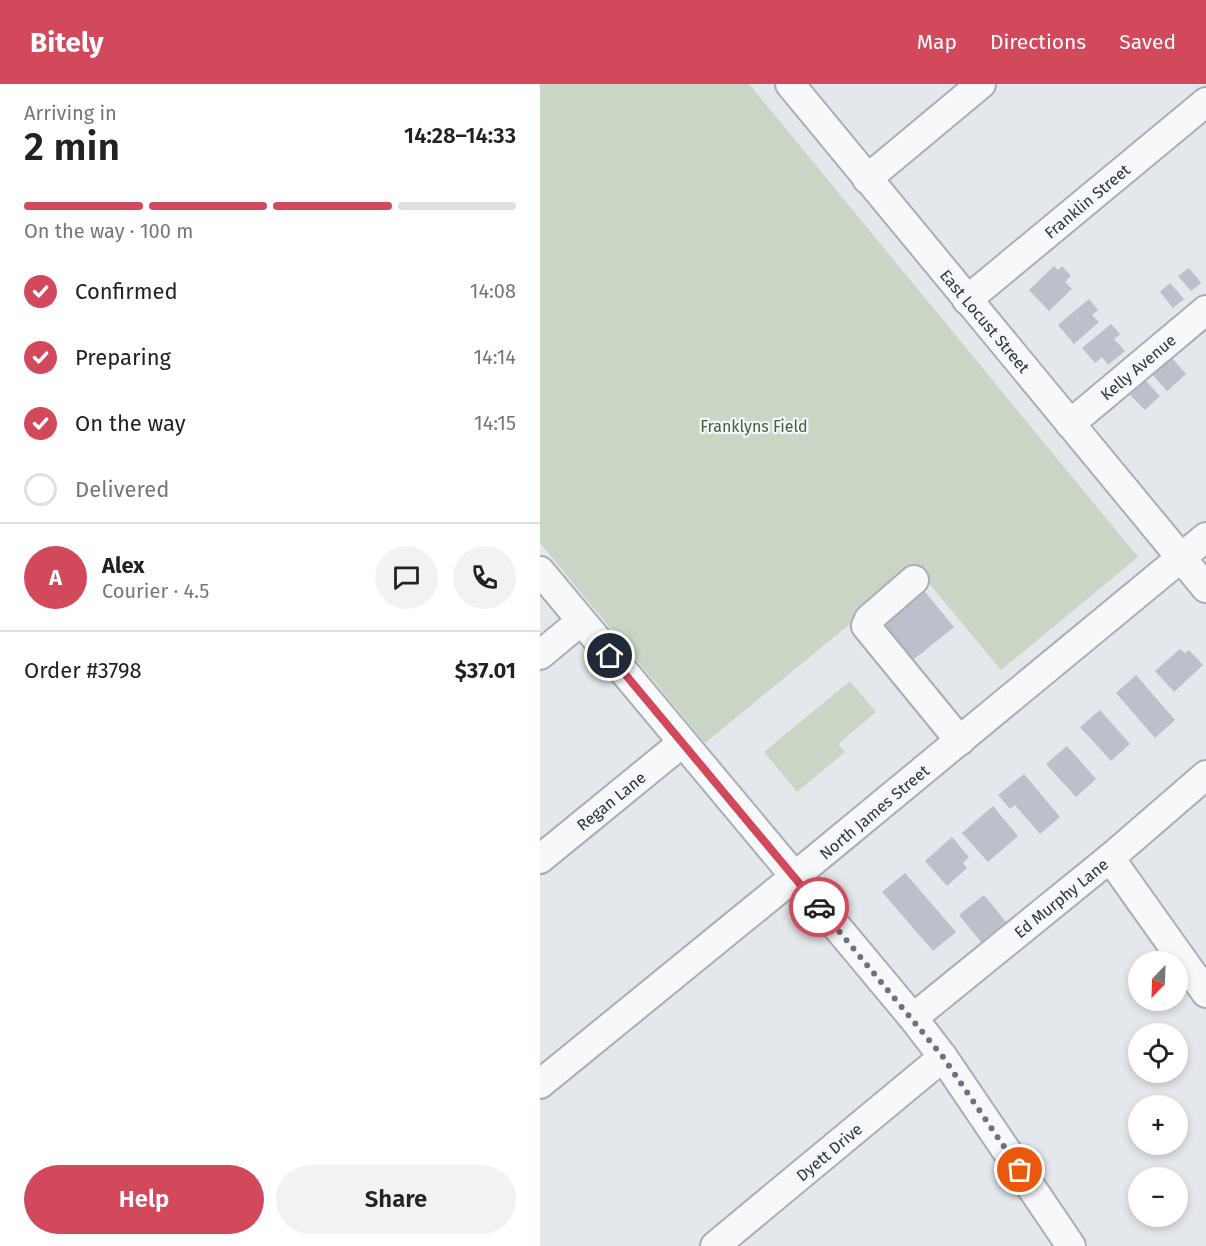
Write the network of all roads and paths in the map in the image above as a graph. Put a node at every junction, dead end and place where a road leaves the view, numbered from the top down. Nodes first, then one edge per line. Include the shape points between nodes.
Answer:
1 (790, 84) edge
2 (981, 84) edge
3 (1206, 102) edge
4 (867, 179) junction
5 (967, 300) junction
6 (1206, 310) edge
7 (1070, 424) junction
8 (1206, 537) edge
9 (1182, 557) junction
10 (540, 572) edge
11 (914, 580) dead end
12 (1206, 588) edge
13 (581, 621) junction
14 (540, 655) edge
15 (960, 741) junction
16 (682, 743) junction
17 (1206, 775) edge
18 (1110, 858) junction
19 (540, 859) edge
20 (794, 877) junction
21 (1206, 993) edge
22 (913, 1018) junction
23 (943, 1057) junction
24 (540, 1084) edge
25 (715, 1246) edge
26 (1071, 1246) edge

1 - 4 street, East Locust Street
2 - 4 street
3 - 5 street, Franklin Street
4 - 5 street, East Locust Street
5 - 7 street, East Locust Street
6 - 7 street, Kelly Avenue
7 - 9 street, East Locust Street
8 - 9 street, North James Street
9 - 12 street, East Locust Street
9 - 15 street, North James Street
10 - 13 street
11 - 15 street via 866,626
13 - 14 street
13 - 16 street
15 - 20 street, North James Street
16 - 19 street, Regan Lane
16 - 20 street
17 - 18 street, Ed Murphy Lane
18 - 21 street
18 - 22 street, Ed Murphy Lane
20 - 22 street
20 - 24 street, North James Street
22 - 23 street
23 - 25 street, Dyett Drive
23 - 26 street

